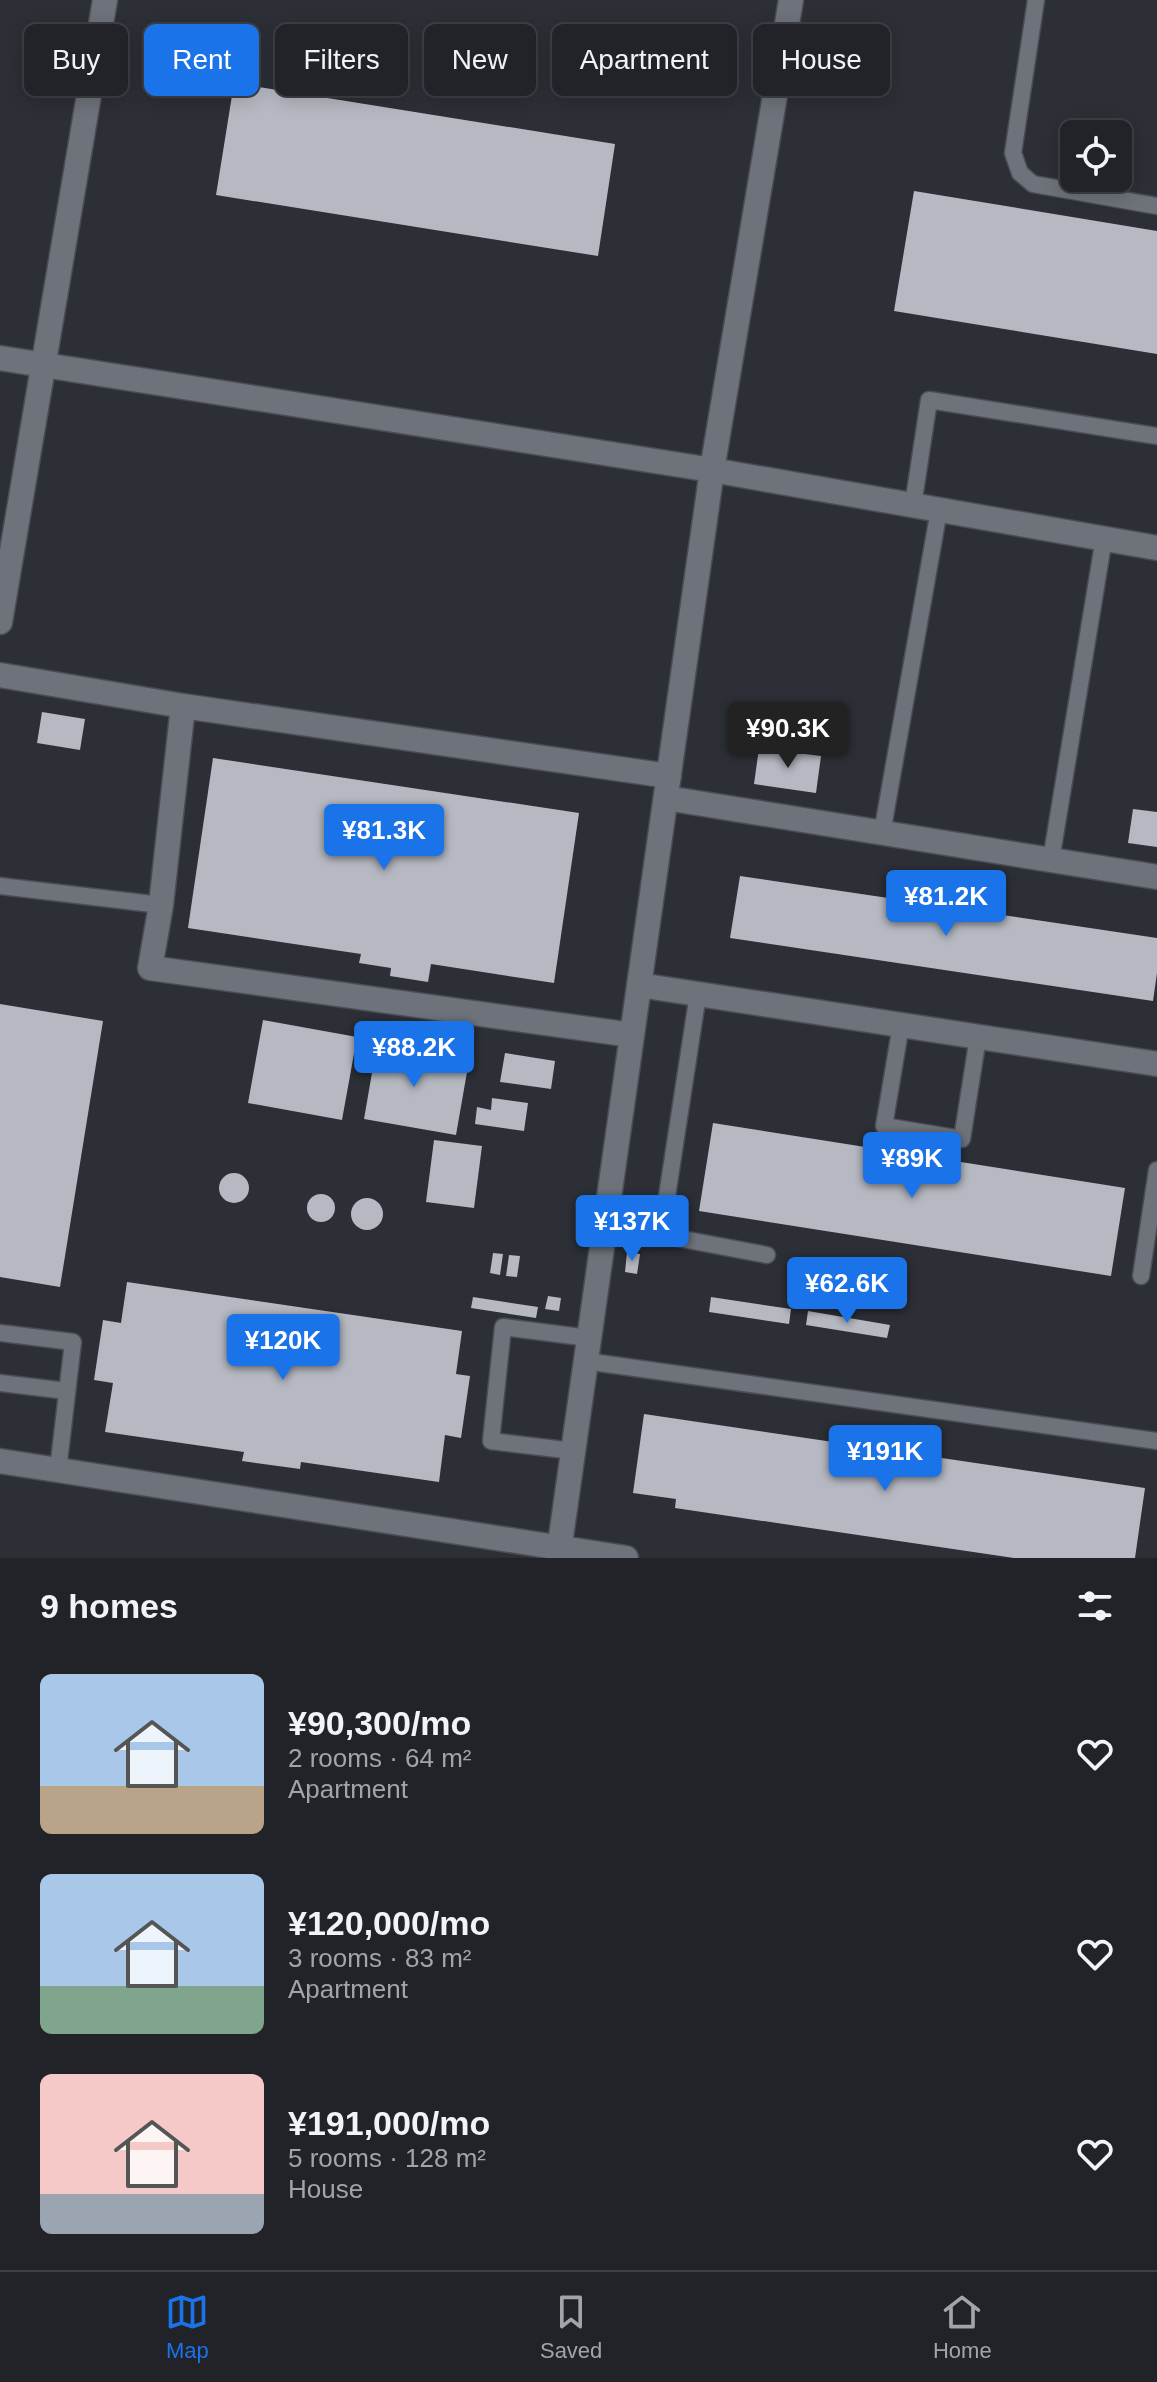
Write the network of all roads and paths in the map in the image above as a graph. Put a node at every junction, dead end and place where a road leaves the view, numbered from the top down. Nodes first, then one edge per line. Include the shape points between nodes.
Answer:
1 (105, 0) edge
2 (791, 0) edge
3 (1036, 0) edge
4 (1157, 206) edge
5 (0, 358) edge
6 (45, 366) junction
7 (1157, 436) edge
8 (712, 470) junction
9 (913, 505) junction
10 (939, 510) junction
11 (1104, 538) junction
12 (1157, 548) edge
13 (0, 622) edge
14 (0, 675) edge
15 (183, 706) junction
16 (667, 787) junction
17 (882, 833) junction
18 (1051, 860) junction
19 (1157, 877) edge
20 (0, 886) edge
21 (161, 905) junction
22 (639, 985) junction
23 (698, 994) junction
24 (901, 1025) junction
25 (632, 1035) junction
26 (978, 1037) junction
27 (1157, 1064) edge
28 (1157, 1170) edge
29 (767, 1255) dead end
30 (1141, 1276) dead end
31 (0, 1333) edge
32 (587, 1349) junction
33 (0, 1383) edge
34 (67, 1391) junction
35 (1157, 1441) edge
36 (573, 1451) junction
37 (0, 1461) edge
38 (58, 1470) junction
39 (558, 1552) edge
40 (626, 1558) edge

1 - 6 street
2 - 8 street
3 - 4 lane via 1013,153 1020,173 1033,184
5 - 6 street
6 - 8 street
6 - 13 street
7 - 9 lane via 929,400
8 - 9 street
8 - 16 street
9 - 10 street
10 - 11 street
10 - 17 lane
11 - 12 street
11 - 18 lane
14 - 15 street
15 - 16 street
15 - 21 street
16 - 17 street
16 - 22 street
17 - 18 street
18 - 19 street
20 - 21 lane
21 - 25 street via 150,968
22 - 23 street
22 - 25 street
23 - 24 street
23 - 29 lane via 661,1235
24 - 26 street
24 - 26 lane via 884,1126 962,1139
25 - 32 street
26 - 27 street
28 - 30 lane
31 - 34 lane via 73,1342
32 - 35 lane
32 - 36 street
32 - 36 lane via 503,1327 491,1441
33 - 34 lane
34 - 38 lane
36 - 39 street
37 - 38 street
38 - 39 street
39 - 40 street

